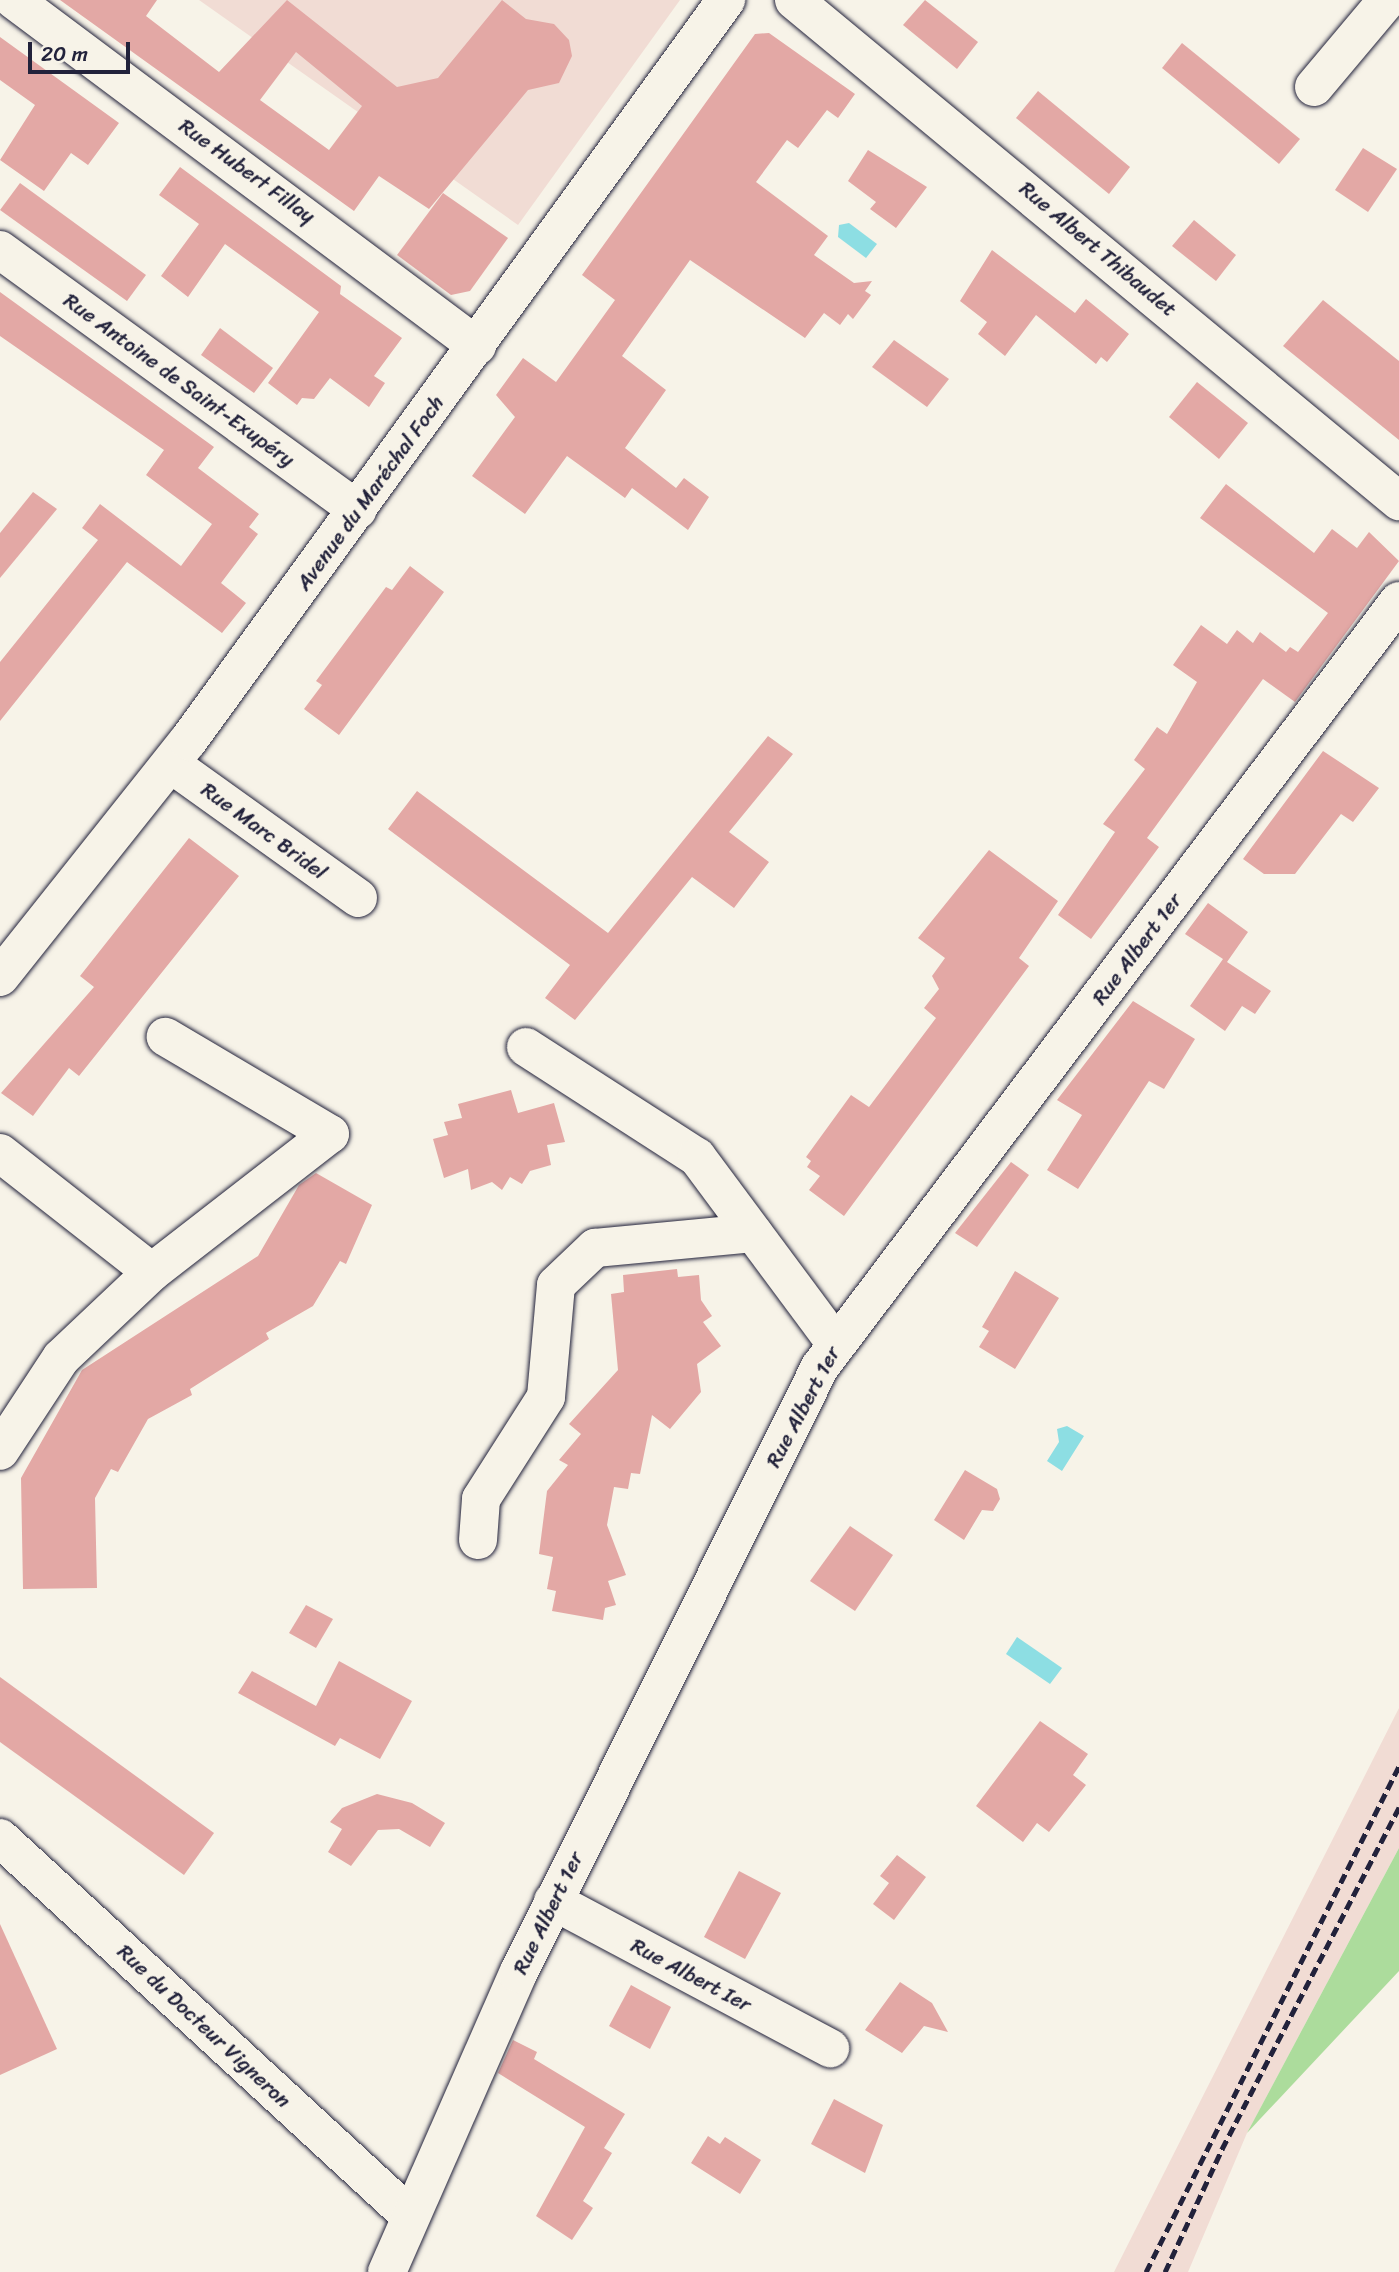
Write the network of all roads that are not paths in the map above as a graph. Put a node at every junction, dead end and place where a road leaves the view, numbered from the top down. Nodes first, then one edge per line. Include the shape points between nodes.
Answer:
1 (14, 0) edge
2 (726, 0) edge
3 (794, 0) edge
4 (1387, 0) edge
5 (1314, 87) dead end
6 (0, 250) edge
7 (477, 346) junction
8 (1399, 501) edge
9 (358, 510) junction
10 (1399, 601) edge
11 (171, 764) junction
12 (358, 898) dead end
13 (0, 977) edge
14 (166, 1037) dead end
15 (526, 1047) dead end
16 (0, 1153) edge
17 (753, 1233) junction
18 (152, 1272) junction
19 (835, 1343) junction
20 (0, 1451) edge
21 (478, 1540) dead end
22 (0, 1838) edge
23 (553, 1901) junction
24 (830, 2048) dead end
25 (409, 2215) junction
26 (387, 2272) edge

1 - 7 street, Rue Hubert Fillay
2 - 7 street, Avenue du Maréchal Foch
3 - 8 street, Rue Albert Thibaudet
4 - 5 street
6 - 9 street, Rue Antoine de Saint-Exupéry
7 - 9 street, Avenue du Maréchal Foch
9 - 11 street, Avenue du Maréchal Foch
10 - 19 street, Rue Albert 1er
11 - 12 street, Rue Marc Bridel
11 - 13 street, Avenue du Maréchal Foch
14 - 18 street via 330,1135
15 - 17 street via 696,1157
16 - 18 street
17 - 19 street
17 - 21 street via 594,1248 556,1285 546,1397 481,1499
18 - 20 street via 61,1358
19 - 23 street, Rue Albert 1er
22 - 25 street, Rue du Docteur Vigneron
23 - 24 street, Rue Albert Ier
23 - 25 street, Rue Albert 1er
25 - 26 street, Rue Albert 1er

